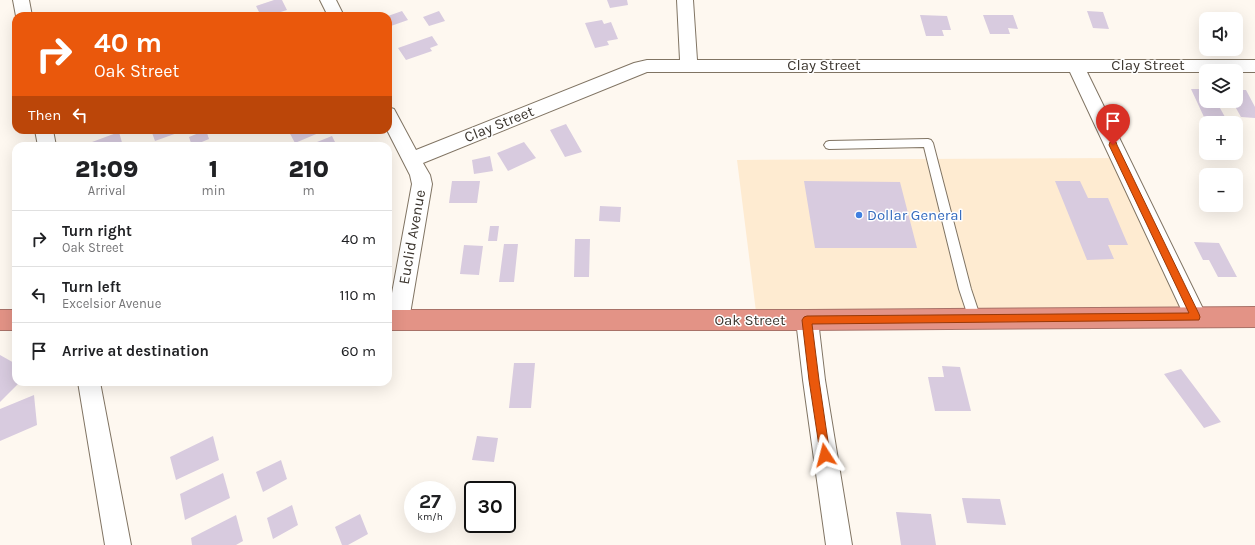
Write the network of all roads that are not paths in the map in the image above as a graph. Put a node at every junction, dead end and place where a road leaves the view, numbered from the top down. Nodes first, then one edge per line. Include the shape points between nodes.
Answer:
1 (21, 0) edge
2 (328, 0) edge
3 (685, 0) edge
4 (23, 12) edge
5 (334, 12) edge
6 (1075, 65) junction
7 (689, 66) junction
8 (1255, 66) edge
9 (392, 122) edge
10 (829, 145) dead end
11 (412, 160) junction
12 (1196, 317) junction
13 (1255, 317) edge
14 (975, 319) junction
15 (0, 320) edge
16 (12, 320) edge
17 (393, 320) edge
18 (807, 320) junction
19 (90, 386) edge
20 (118, 545) edge
21 (839, 545) edge

1 - 4 street
2 - 5 street
3 - 7 street
6 - 7 street, Clay Street
6 - 8 street, Clay Street
6 - 12 street
7 - 11 street, Clay Street via 640,67
9 - 11 street, Euclid Avenue
10 - 14 lane via 928,143
11 - 17 street, Euclid Avenue via 422,184
12 - 13 highway, Oak Street
12 - 14 highway, Oak Street
14 - 18 highway, Oak Street
15 - 16 highway
17 - 18 highway, Oak Street
18 - 21 street
19 - 20 street

